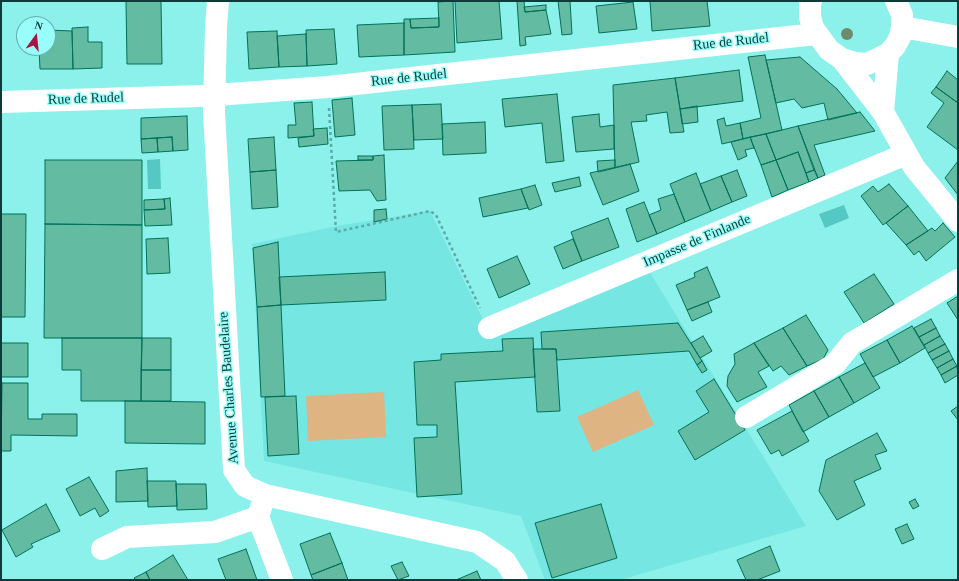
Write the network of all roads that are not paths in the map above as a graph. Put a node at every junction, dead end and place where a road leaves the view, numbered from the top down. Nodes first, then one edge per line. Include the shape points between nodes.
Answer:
1 (218, 1) edge
2 (896, 1) edge
3 (807, 2) edge
4 (902, 27) junction
5 (816, 34) junction
6 (958, 37) edge
7 (888, 54) junction
8 (842, 59) junction
9 (1, 102) edge
10 (214, 103) junction
11 (883, 112) junction
12 (906, 154) junction
13 (958, 221) edge
14 (958, 280) edge
15 (489, 328) road end
16 (746, 417) dead end
17 (265, 495) junction
18 (258, 517) junction
19 (102, 549) dead end
20 (282, 580) edge
21 (517, 580) edge

1 - 10 street, Avenue Charles Baudelaire
2 - 4 street via 902,15
3 - 5 street
4 - 6 street
4 - 7 street via 895,46
5 - 8 street via 829,50
5 - 10 street, Rue de Rudel via 328,87
7 - 8 street via 867,64
7 - 11 street
8 - 11 street
9 - 10 street, Rue de Rudel
10 - 17 street, Avenue Charles Baudelaire via 234,470 245,486
11 - 12 street
12 - 13 street
12 - 15 street, Impasse de Finlande
14 - 16 street via 852,343 835,364
17 - 18 street
17 - 21 street, Avenue Charles Baudelaire via 477,542 505,561
18 - 19 street via 215,532 127,537
18 - 20 street

